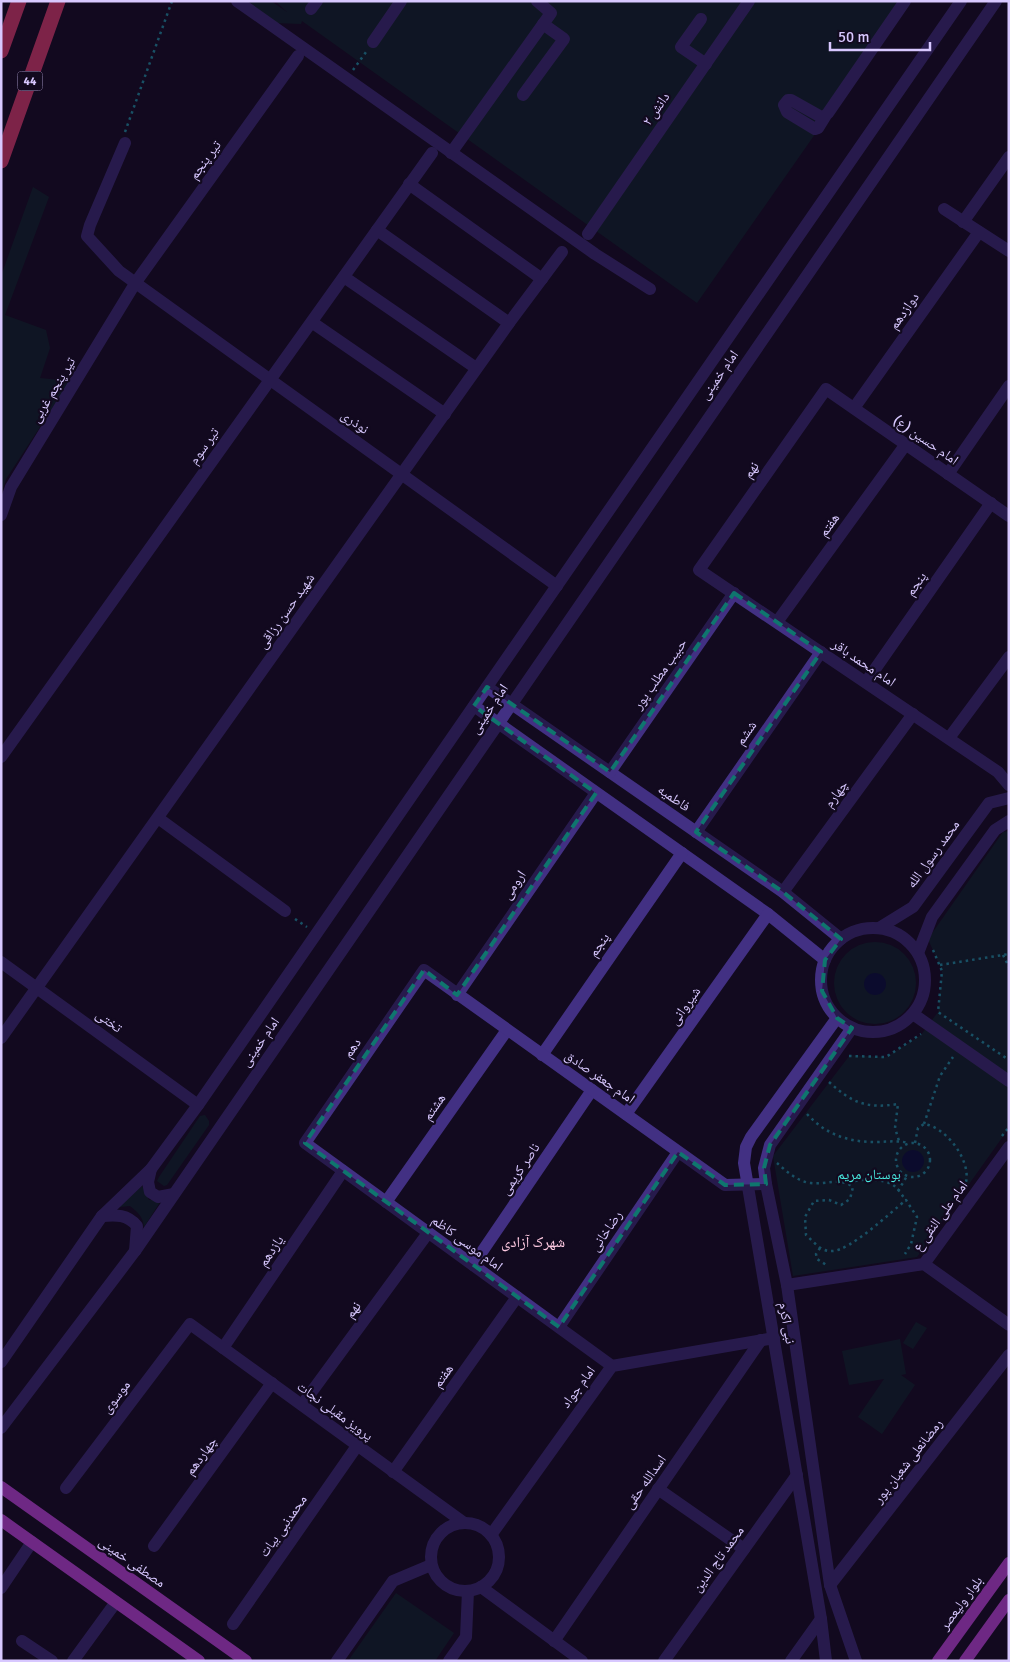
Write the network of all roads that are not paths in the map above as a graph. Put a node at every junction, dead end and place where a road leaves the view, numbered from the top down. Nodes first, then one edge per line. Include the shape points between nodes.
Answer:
1 (19, 1) edge
2 (58, 1) edge
3 (237, 1) edge
4 (400, 1) edge
5 (536, 1) edge
6 (750, 1) edge
7 (905, 1) edge
8 (961, 1) edge
9 (996, 1) edge
10 (700, 19) dead end
11 (542, 24) junction
12 (373, 42) road end
13 (1, 51) edge
14 (298, 56) dead end
15 (706, 64) junction
16 (523, 95) dead end
17 (791, 100) dead end
18 (124, 141) road end
19 (432, 153) dead end
20 (451, 153) junction
21 (1009, 157) edge
22 (1, 161) edge
23 (409, 184) junction
24 (944, 209) dead end
25 (963, 222) junction
26 (377, 230) junction
27 (979, 232) junction
28 (588, 234) dead end
29 (1009, 251) edge
30 (562, 252) dead end
31 (344, 277) junction
32 (542, 279) junction
33 (136, 282) junction
34 (650, 289) dead end
35 (509, 322) junction
36 (313, 323) junction
37 (476, 368) junction
38 (270, 380) junction
39 (1009, 386) edge
40 (826, 388) joint
41 (854, 408) junction
42 (445, 414) junction
43 (906, 444) junction
44 (401, 474) junction
45 (948, 474) junction
46 (990, 504) junction
47 (1, 516) edge
48 (1009, 516) edge
49 (699, 570) joint
50 (557, 586) junction
51 (734, 593) junction
52 (777, 622) junction
53 (821, 652) junction
54 (1009, 657) edge
55 (866, 682) junction
56 (487, 687) junction
57 (510, 704) junction
58 (474, 706) junction
59 (913, 714) junction
60 (498, 723) junction
61 (949, 738) junction
62 (1, 757) edge
63 (610, 772) junction
64 (1009, 785) edge
65 (596, 793) junction
66 (1009, 798) edge
67 (158, 818) junction
68 (1009, 821) edge
69 (696, 832) junction
70 (682, 853) junction
71 (783, 892) junction
72 (285, 911) road end
73 (768, 914) junction
74 (879, 928) junction
75 (841, 939) junction
76 (918, 953) junction
77 (825, 960) junction
78 (1, 962) edge
79 (424, 970) joint
80 (37, 988) junction
81 (457, 995) junction
82 (913, 1014) junction
83 (837, 1018) junction
84 (852, 1028) junction
85 (507, 1030) junction
86 (1, 1038) edge
87 (542, 1055) junction
88 (1009, 1081) edge
89 (592, 1090) junction
90 (198, 1105) junction
91 (626, 1114) junction
92 (305, 1144) joint
93 (1003, 1145) edge
94 (678, 1152) junction
95 (151, 1170) junction
96 (343, 1171) junction
97 (746, 1184) junction
98 (766, 1184) junction
99 (174, 1194) junction
100 (386, 1202) junction
101 (102, 1216) junction
102 (428, 1233) junction
103 (135, 1251) junction
104 (924, 1264) junction
105 (473, 1265) junction
106 (787, 1285) junction
107 (517, 1297) junction
108 (190, 1324) joint
109 (1009, 1325) edge
110 (559, 1327) junction
111 (768, 1339) junction
112 (223, 1348) junction
113 (1009, 1355) edge
114 (1, 1362) edge
115 (612, 1366) junction
116 (272, 1383) junction
117 (302, 1405) junction
118 (1, 1428) edge
119 (357, 1446) junction
120 (393, 1472) junction
121 (797, 1475) junction
122 (1, 1487) edge
123 (66, 1488) dead end
124 (658, 1489) junction
125 (1, 1520) edge
126 (463, 1522) junction
127 (491, 1535) junction
128 (32, 1542) junction
129 (154, 1546) dead end
130 (744, 1549) junction
131 (1009, 1563) edge
132 (431, 1566) junction
133 (830, 1585) junction
134 (1, 1588) edge
135 (475, 1589) junction
136 (1009, 1600) edge
137 (116, 1602) junction
138 (821, 1619) junction
139 (233, 1624) dead end
140 (22, 1641) dead end
141 (554, 1641) junction
142 (52, 1661) edge
143 (73, 1661) edge
144 (199, 1661) edge
145 (246, 1661) edge
146 (338, 1661) edge
147 (449, 1661) edge
148 (582, 1661) edge
149 (664, 1661) edge
150 (791, 1661) edge
151 (826, 1661) edge
152 (856, 1661) edge
153 (938, 1661) edge
154 (965, 1661) edge

1 - 13 highway
2 - 22 highway, 44
3 - 20 street
4 - 12 street
5 - 11 street via 551,13
6 - 15 street, دانش ۲
7 - 17 street via 823,118
8 - 50 street, امام خمینی
9 - 57 street, امام خمینی
10 - 15 street via 681,46
11 - 16 street via 564,39
11 - 20 street
14 - 33 street, تیر پنجم
15 - 28 street, دانش ۲
18 - 33 street, نوذری via 87,236 119,271
19 - 23 street, تیر سوم
20 - 34 street
21 - 25 street
23 - 26 street, تیر سوم
23 - 32 street
24 - 25 street
25 - 27 street
26 - 31 street, تیر سوم
26 - 35 street
27 - 29 street
27 - 41 street, دوازدهم
30 - 32 street, شهید حسن رزاقی
31 - 36 street, تیر سوم
31 - 37 street
32 - 35 street, شهید حسن رزاقی
33 - 38 street, نوذری
33 - 47 street, تیر پنجم غربی via 11,487
35 - 37 street, شهید حسن رزاقی
36 - 38 street, تیر سوم
36 - 42 street
37 - 42 street, شهید حسن رزاقی
38 - 44 street, نوذری
38 - 62 street, تیر سوم
39 - 45 street
40 - 41 street, امام حسین (ع)
40 - 49 street, نهم
41 - 43 street, امام حسین (ع)
42 - 44 street, شهید حسن رزاقی
43 - 45 street, امام حسین (ع)
43 - 52 street, هفتم
44 - 50 street, نوذری
44 - 67 street, شهید حسن رزاقی
45 - 46 street, امام حسین (ع)
46 - 48 street, امام حسین (ع)
46 - 55 street, پنجم
49 - 51 street, امام محمد باقر
50 - 56 street, امام خمینی
51 - 52 street, امام محمد باقر
51 - 63 street, حبیب مطلب پور
52 - 53 street, امام محمد باقر
53 - 55 street, امام محمد باقر
53 - 69 street, ششم
54 - 61 street
55 - 59 street, امام محمد باقر
56 - 57 street, فاطمیه
56 - 58 street, امام خمینی
57 - 60 street, امام خمینی
57 - 63 street, فاطمیه
58 - 60 street
58 - 90 street, امام خمینی
59 - 61 street, امام محمد باقر
59 - 71 street, چهارم
60 - 65 street
60 - 99 street, امام خمینی
61 - 64 street, امام محمد باقر via 998,772
63 - 69 street, فاطمیه
65 - 70 street
65 - 81 street, ارومی
66 - 74 street, محمد رسول الله via 989,803 913,907
67 - 72 street
67 - 80 street, شهید حسن رزاقی
68 - 76 street via 995,830 932,917
69 - 71 street, فاطمیه
70 - 73 street
70 - 87 street, پنجم
71 - 75 street, فاطمیه
73 - 77 street
73 - 91 street, شیروانی
74 - 75 street, محمد رسول الله via 859,930
74 - 76 street via 901,936
75 - 77 street
76 - 82 street via 924,968 925,984 922,1000
77 - 83 street via 822,991 827,1006
78 - 80 street, تختی
79 - 81 street, امام جعفر صادق
79 - 92 street, دهم
80 - 86 street, شهید حسن رزاقی
80 - 90 street, تختی
81 - 85 street, امام جعفر صادق
82 - 84 street via 891,1030 865,1032
82 - 88 street
83 - 84 street
83 - 97 street, نبی اکرم via 751,1136 744,1163
84 - 98 street, نبی اکرم via 770,1145 764,1168
85 - 87 street, امام جعفر صادق
85 - 100 street, هشتم
87 - 89 street, امام جعفر صادق
89 - 91 street, امام جعفر صادق
89 - 105 street, ناصر کریمی
90 - 95 street, امام خمینی
91 - 94 street, امام جعفر صادق
92 - 96 street, امام موسی کاظم
93 - 104 street, امام علی النقی ع
94 - 97 street, امام جعفر صادق via 725,1185
94 - 110 street, رضاخانی
95 - 99 street via 150,1192 158,1197
95 - 101 street, امام خمینی
96 - 100 street, امام موسی کاظم
96 - 112 street, یازدهم
97 - 98 street, امام جعفر صادق
97 - 111 street, نبی اکرم
98 - 106 street, نبی اکرم
99 - 103 street, امام خمینی
100 - 102 street, امام موسی کاظم
101 - 103 street via 120,1215 131,1219 137,1226
101 - 114 street, امام خمینی
102 - 105 street, امام موسی کاظم
102 - 117 street, نهم
103 - 118 street, امام خمینی
104 - 106 street, امام علی النقی ع
104 - 109 street
105 - 107 street, امام موسی کاظم
106 - 133 street, نبی اکرم
107 - 110 street, امام موسی کاظم
107 - 120 street, هفتم
108 - 112 street, پرویز مقبلی نجات
108 - 123 street, موسوی
110 - 115 street, امام موسی کاظم
111 - 115 street, امام جواد
111 - 121 street, نبی اکرم
111 - 124 street, اسدالله حقی
112 - 116 street, پرویز مقبلی نجات
113 - 133 street, رمضانعلی شعبان پور
115 - 127 street, امام جواد
116 - 117 street, پرویز مقبلی نجات
116 - 129 street, چهاردهم
117 - 119 street, پرویز مقبلی نجات
119 - 120 street, پرویز مقبلی نجات
119 - 139 street, محمدنبی بیات
120 - 126 street, پرویز مقبلی نجات
121 - 130 street, محمد تاج الدین
121 - 138 street, نبی اکرم
122 - 145 main road, مصطفی خمینی
124 - 130 street
124 - 141 street, اسدالله حقی
125 - 128 main road
126 - 127 street via 478,1526
126 - 132 street via 437,1537 432,1546
127 - 135 street via 496,1544 498,1564 495,1573
128 - 134 street
128 - 137 main road
130 - 149 street, محمد تاج الدین
131 - 153 main road, بلوار ولیعصر
132 - 135 street via 435,1575 449,1588
132 - 146 street via 393,1581
133 - 152 street, نبی اکرم
135 - 141 street
135 - 147 street via 466,1637
136 - 154 main road
137 - 143 street
137 - 144 main road
138 - 150 street
138 - 151 street, نبی اکرم
140 - 142 street
141 - 148 street

